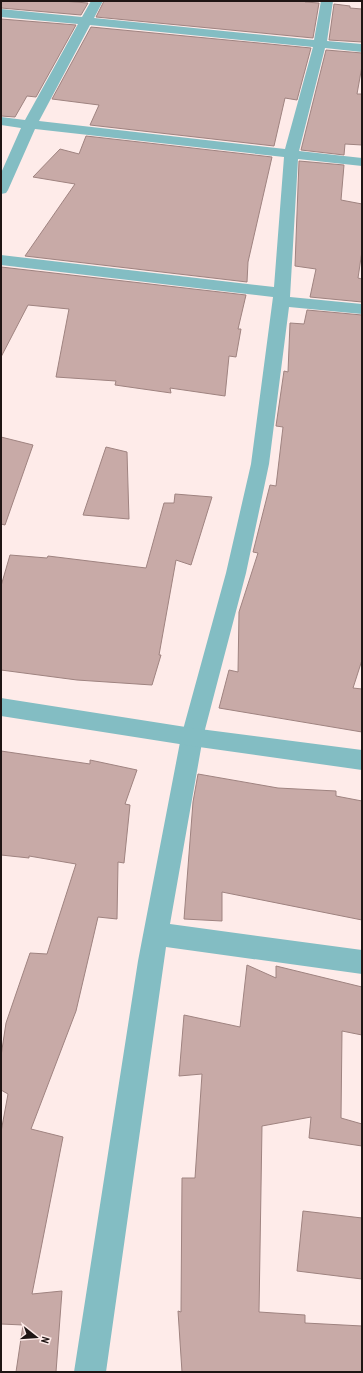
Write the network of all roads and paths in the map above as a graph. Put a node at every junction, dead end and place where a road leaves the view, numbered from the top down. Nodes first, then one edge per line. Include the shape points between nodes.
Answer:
1 (96, 1) edge
2 (328, 1) edge
3 (1, 13) edge
4 (86, 22) junction
5 (320, 44) junction
6 (362, 48) edge
7 (1, 121) edge
8 (30, 124) junction
9 (291, 154) junction
10 (362, 162) edge
11 (1, 190) edge
12 (1, 260) edge
13 (281, 297) junction
14 (362, 309) edge
15 (1, 707) edge
16 (192, 737) junction
17 (362, 760) edge
18 (157, 934) junction
19 (362, 962) edge
20 (90, 1372) edge

1 - 4 street
2 - 5 street
3 - 4 street
4 - 5 street
4 - 8 street
5 - 6 street
5 - 9 street
7 - 8 street
8 - 9 street
8 - 11 street
9 - 10 street
9 - 13 street
12 - 13 street
13 - 14 street
13 - 16 street via 260,464 236,573
15 - 16 street
16 - 17 street
16 - 18 street
18 - 19 street
18 - 20 street

